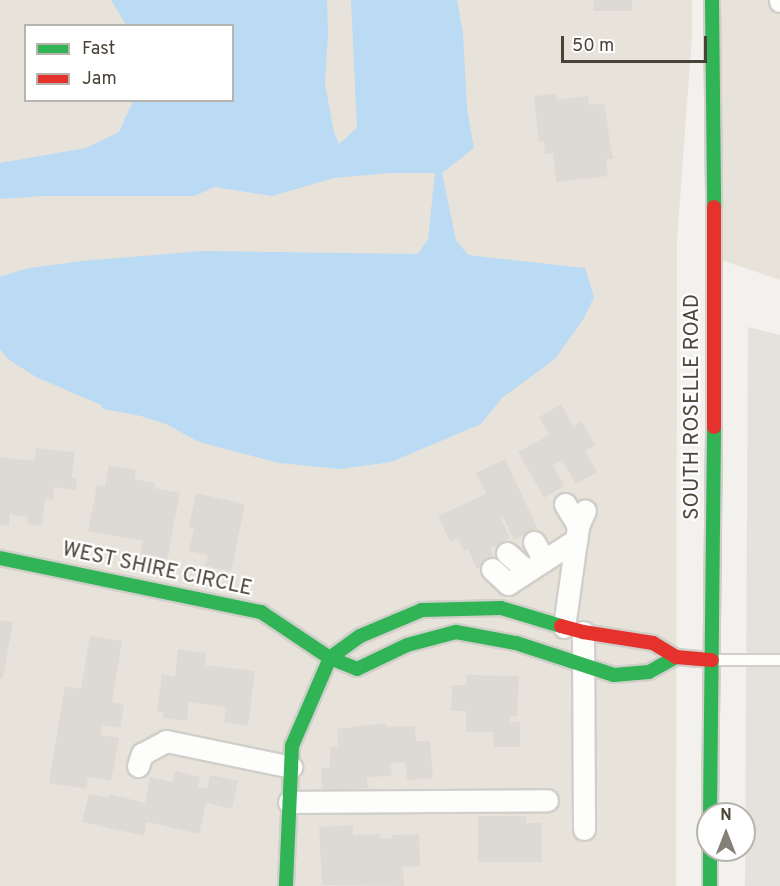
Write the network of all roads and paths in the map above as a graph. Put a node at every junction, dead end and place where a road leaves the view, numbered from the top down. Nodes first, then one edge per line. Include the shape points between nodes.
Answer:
1 (712, 0) edge
2 (565, 504) dead end
3 (580, 525) junction
4 (507, 553) dead end
5 (0, 558) edge
6 (535, 558) junction
7 (492, 569) dead end
8 (574, 629) junction
9 (676, 657) junction
10 (330, 658) junction
11 (712, 660) junction
12 (780, 660) edge
13 (583, 665) junction
14 (138, 766) dead end
15 (291, 767) junction
16 (547, 800) dead end
17 (289, 802) junction
18 (710, 802) edge
19 (584, 829) dead end
20 (710, 862) edge
21 (286, 886) edge
22 (710, 886) edge

1 - 11 street, SOUTH ROSELLE ROAD
2 - 3 street
3 - 6 street
3 - 8 street
4 - 6 street
5 - 10 street, WEST SHIRE CIRCLE via 261,612
6 - 7 street via 508,584
8 - 9 street via 653,643
8 - 10 street via 501,608 422,610 360,636
8 - 13 street
9 - 11 street
9 - 13 street, WEST SHIRE CIRCLE via 649,672 614,675
10 - 13 street, WEST SHIRE CIRCLE via 357,669 407,645 456,632 516,643
10 - 15 street via 292,746
11 - 12 lane
11 - 18 street, SOUTH ROSELLE ROAD
13 - 19 street
14 - 15 street via 142,754 166,741
15 - 17 street
16 - 17 street
17 - 21 street
20 - 22 street

